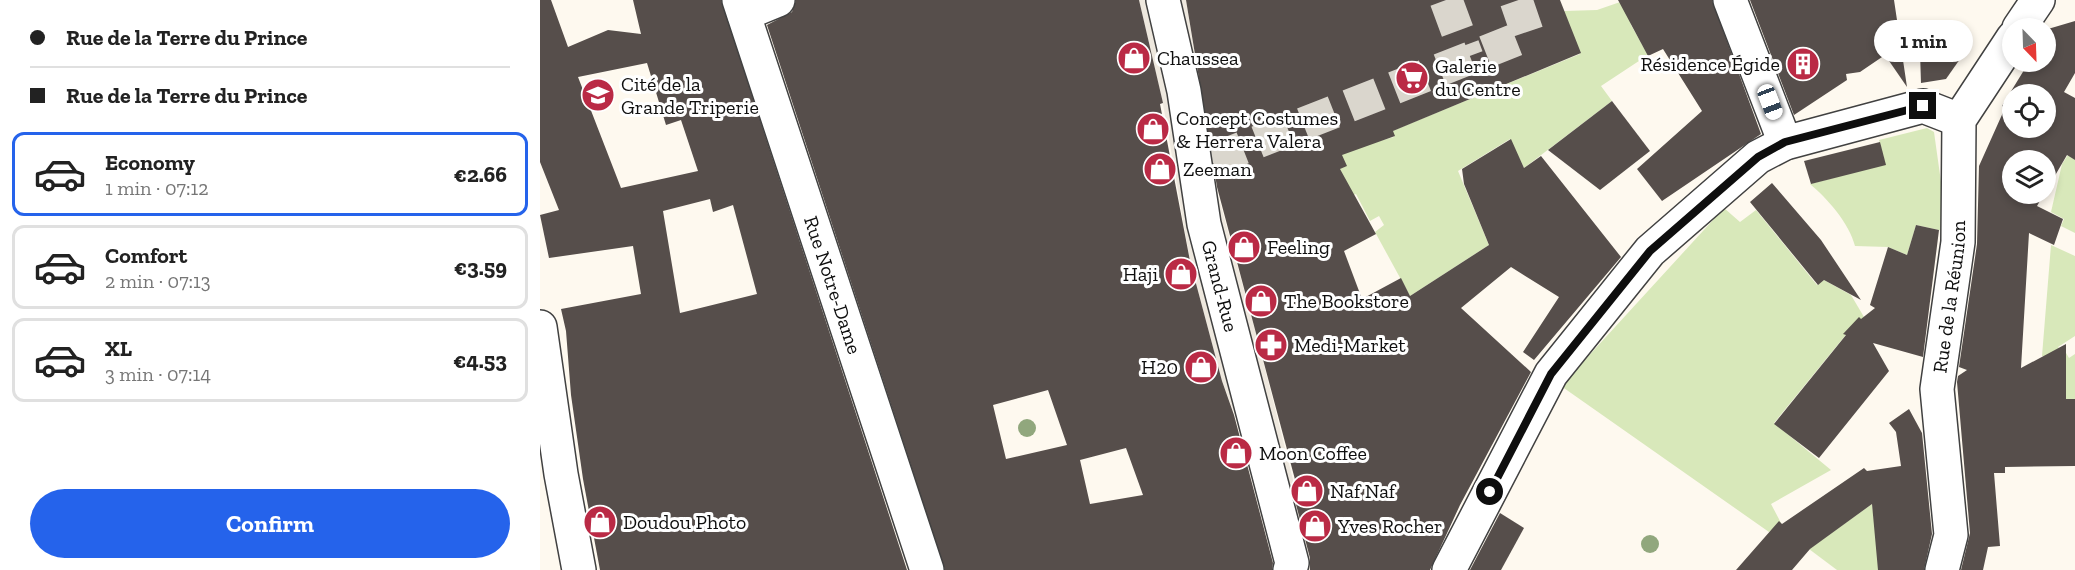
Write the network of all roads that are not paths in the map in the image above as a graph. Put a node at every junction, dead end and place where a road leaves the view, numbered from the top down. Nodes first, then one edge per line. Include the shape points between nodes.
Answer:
1 (778, 0) edge
2 (1163, 0) edge
3 (1730, 0) edge
4 (2038, 0) edge
5 (742, 7) edge
6 (2026, 18) edge
7 (2002, 55) edge
8 (1959, 120) junction
9 (1785, 142) junction
10 (540, 327) edge
11 (550, 474) edge
12 (579, 570) edge
13 (927, 570) edge
14 (1290, 570) edge
15 (1449, 570) edge
16 (1942, 570) edge

1 - 5 street
2 - 14 street, Grand-Rue via 1204,163 1204,224 1292,563
3 - 9 street
4 - 6 street
5 - 13 street, Rue Notre-Dame
7 - 8 street
8 - 9 street via 1923,106
8 - 16 street, Rue de la Réunion via 1958,242 1937,389 1951,535
9 - 15 street via 1758,157 1650,251 1551,374
10 - 11 street
11 - 12 street

